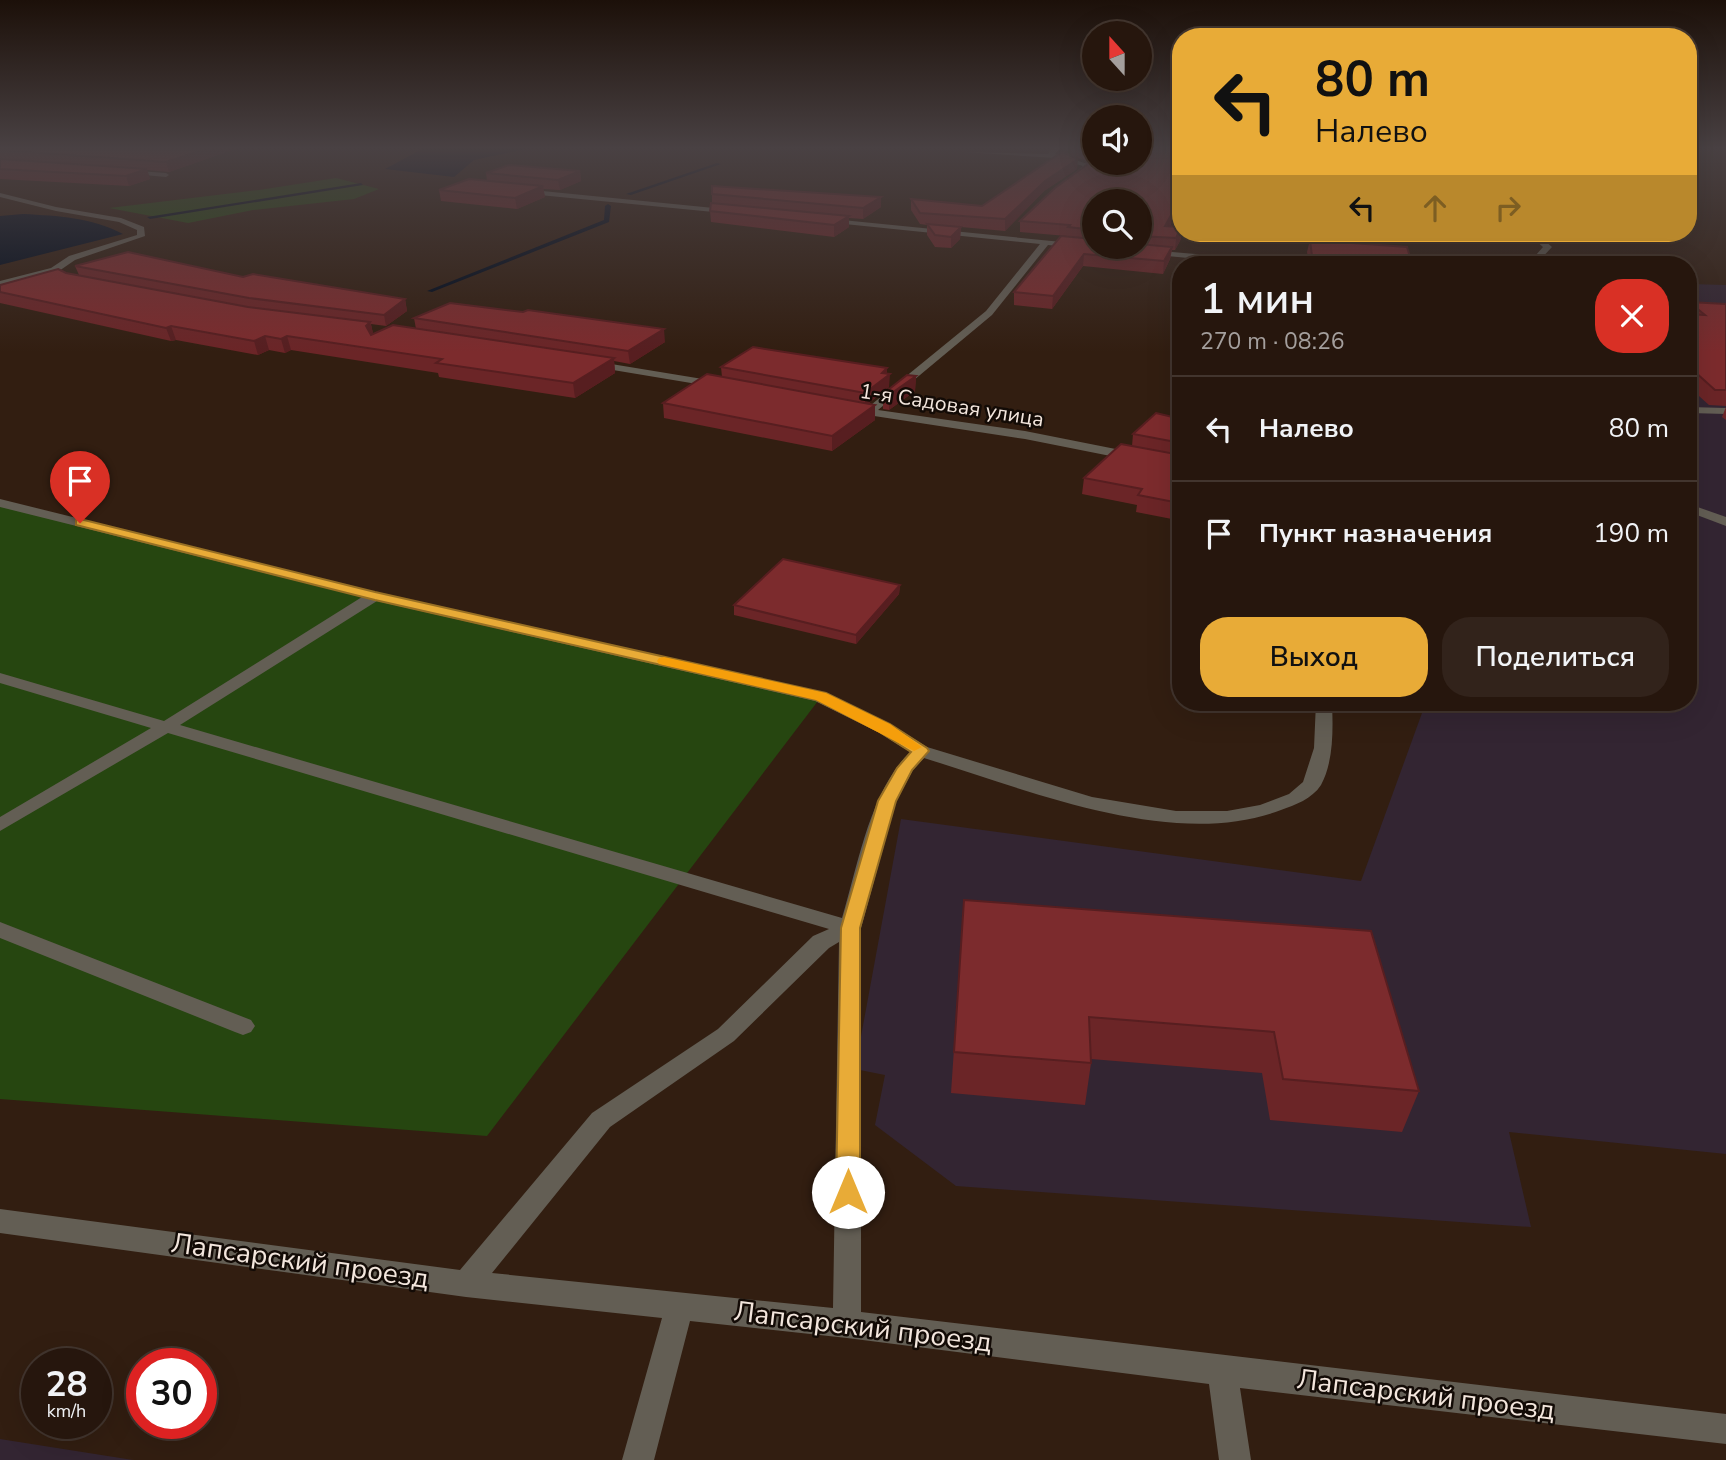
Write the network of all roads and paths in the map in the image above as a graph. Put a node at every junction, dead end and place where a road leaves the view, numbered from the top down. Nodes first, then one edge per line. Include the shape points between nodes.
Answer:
1 (92, 215) edge
2 (812, 219) edge
3 (1014, 229) edge
4 (1006, 238) junction
5 (1542, 242) edge
6 (1046, 243) junction
7 (1082, 246) edge
8 (1152, 252) edge
9 (1194, 256) edge
10 (1540, 256) edge
11 (54, 270) junction
12 (84, 282) edge
13 (1, 283) edge
14 (583, 362) edge
15 (733, 388) edge
16 (841, 408) edge
17 (1697, 410) edge
18 (1726, 411) edge
19 (868, 413) junction
20 (1172, 464) edge
21 (0, 503) edge
22 (1697, 511) edge
23 (1726, 522) edge
24 (375, 596) junction
25 (0, 678) edge
26 (1324, 711) edge
27 (164, 728) junction
28 (921, 751) junction
29 (0, 825) edge
30 (850, 928) junction
31 (0, 930) edge
32 (243, 1026) dead end
33 (0, 1221) edge
34 (466, 1284) junction
35 (680, 1306) junction
36 (847, 1324) junction
37 (1222, 1371) junction
38 (1726, 1429) edge
39 (638, 1460) edge
40 (1235, 1460) edge

1 - 11 street via 121,220 143,233 72,258
2 - 4 street
3 - 4 street
4 - 6 street
5 - 10 street via 1548,247
6 - 7 street
6 - 19 street via 989,313
8 - 9 street
11 - 12 street
11 - 13 street
14 - 15 street
16 - 19 street, 1-я Садовая улица
17 - 18 street
19 - 20 street, 1-я Садовая улица via 1025,435
21 - 24 street
22 - 23 street
24 - 27 street
24 - 28 street via 821,696
25 - 27 street
26 - 28 street via 1322,748 1311,784 1296,798 1227,817 1176,817 1090,803
27 - 29 street
27 - 30 street
28 - 30 street via 905,768 887,801
30 - 34 street via 821,942 726,1035 601,1121
30 - 36 street
31 - 32 street
33 - 34 street, Лапсарский проезд
34 - 35 street, Лапсарский проезд
35 - 36 street, Лапсарский проезд
35 - 39 street
36 - 37 street, Лапсарский проезд
37 - 38 street, Лапсарский проезд
37 - 40 street

